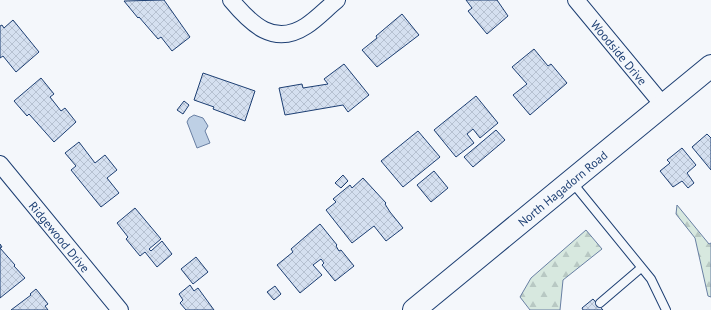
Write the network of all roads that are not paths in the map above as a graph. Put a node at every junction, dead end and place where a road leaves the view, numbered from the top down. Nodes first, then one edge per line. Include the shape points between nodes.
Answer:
1 (231, 0) edge
2 (337, 0) edge
3 (576, 0) edge
4 (711, 66) edge
5 (663, 105) junction
6 (0, 164) edge
7 (571, 181) junction
8 (641, 268) junction
9 (600, 303) dead end
10 (120, 310) edge
11 (414, 310) edge
12 (666, 310) edge

1 - 2 street via 248,20 265,32 285,34 305,26
3 - 5 street, Woodside Drive
4 - 5 street, North Hagadorn Road
5 - 7 street, North Hagadorn Road
6 - 10 street, Ridgewood Drive
7 - 8 lane
7 - 11 street, North Hagadorn Road
8 - 9 lane
8 - 12 lane via 651,279

